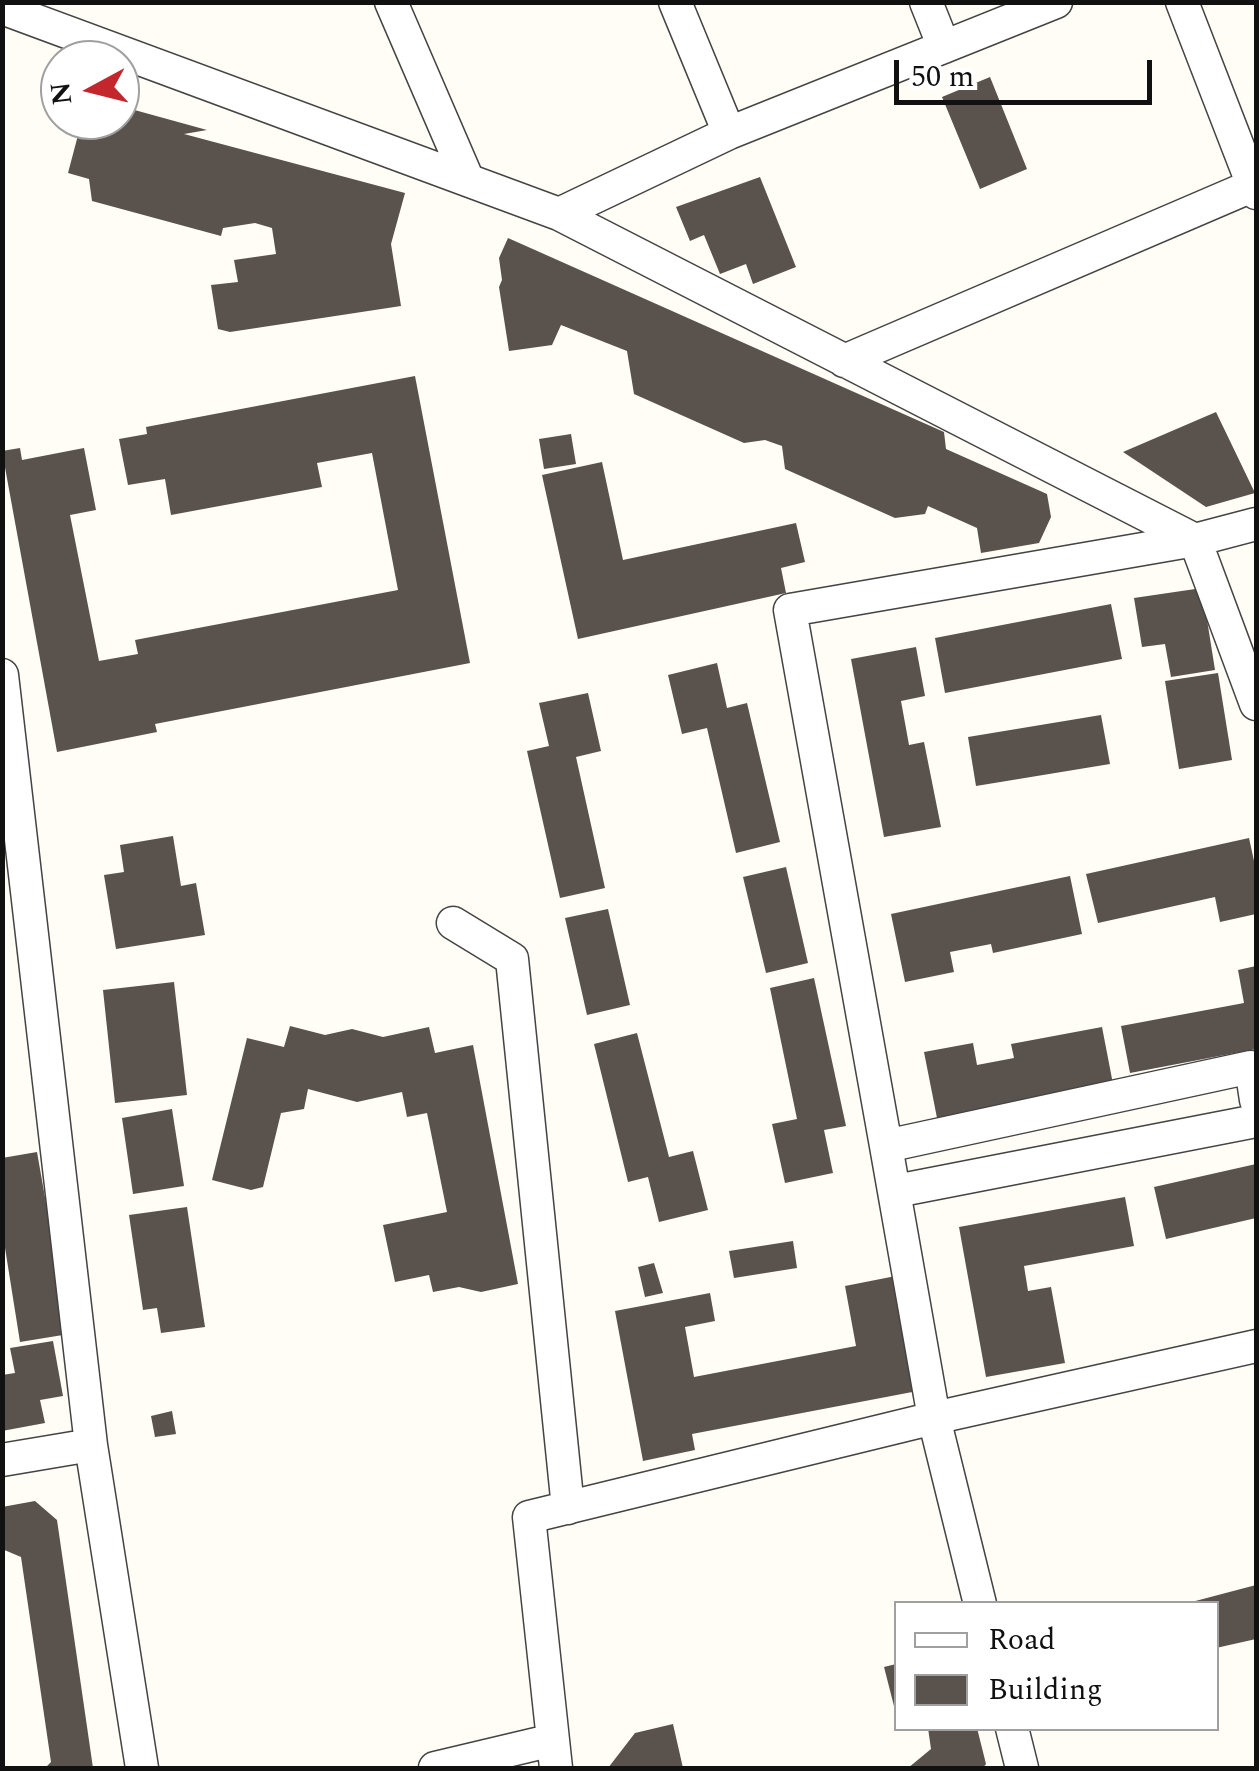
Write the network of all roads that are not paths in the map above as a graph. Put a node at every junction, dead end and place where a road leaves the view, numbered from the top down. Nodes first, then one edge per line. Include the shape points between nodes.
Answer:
1 (391, 2) edge
2 (675, 2) edge
3 (926, 2) edge
4 (1056, 2) edge
5 (1182, 2) edge
6 (2, 8) edge
7 (944, 47) junction
8 (729, 132) junction
9 (467, 178) junction
10 (1255, 189) edge
11 (559, 214) junction
12 (844, 361) junction
13 (1256, 524) edge
14 (1196, 540) junction
15 (2, 675) edge
16 (1256, 704) edge
17 (453, 923) dead end
18 (1256, 1100) edge
19 (1256, 1121) edge
20 (886, 1146) junction
21 (896, 1191) junction
22 (1256, 1346) edge
23 (934, 1418) junction
24 (92, 1445) junction
25 (2, 1460) edge
26 (568, 1508) junction
27 (979, 1601) edge
28 (1013, 1731) edge
29 (554, 1754) edge
30 (142, 1768) edge
31 (435, 1768) edge
32 (1022, 1768) edge

1 - 9 street
2 - 8 street
3 - 7 street
4 - 7 street
5 - 10 street
6 - 9 street
7 - 8 street
8 - 11 street
9 - 11 street
10 - 12 street
11 - 12 street
12 - 14 street
13 - 14 street
14 - 16 street
14 - 20 street via 790,610
15 - 24 street
17 - 26 street via 512,960
18 - 20 street via 1251,1067
19 - 21 street
20 - 21 street
21 - 23 street
22 - 23 street
23 - 26 street
23 - 27 street
24 - 25 street
24 - 30 street
26 - 29 street via 529,1517
28 - 32 street
29 - 31 street

